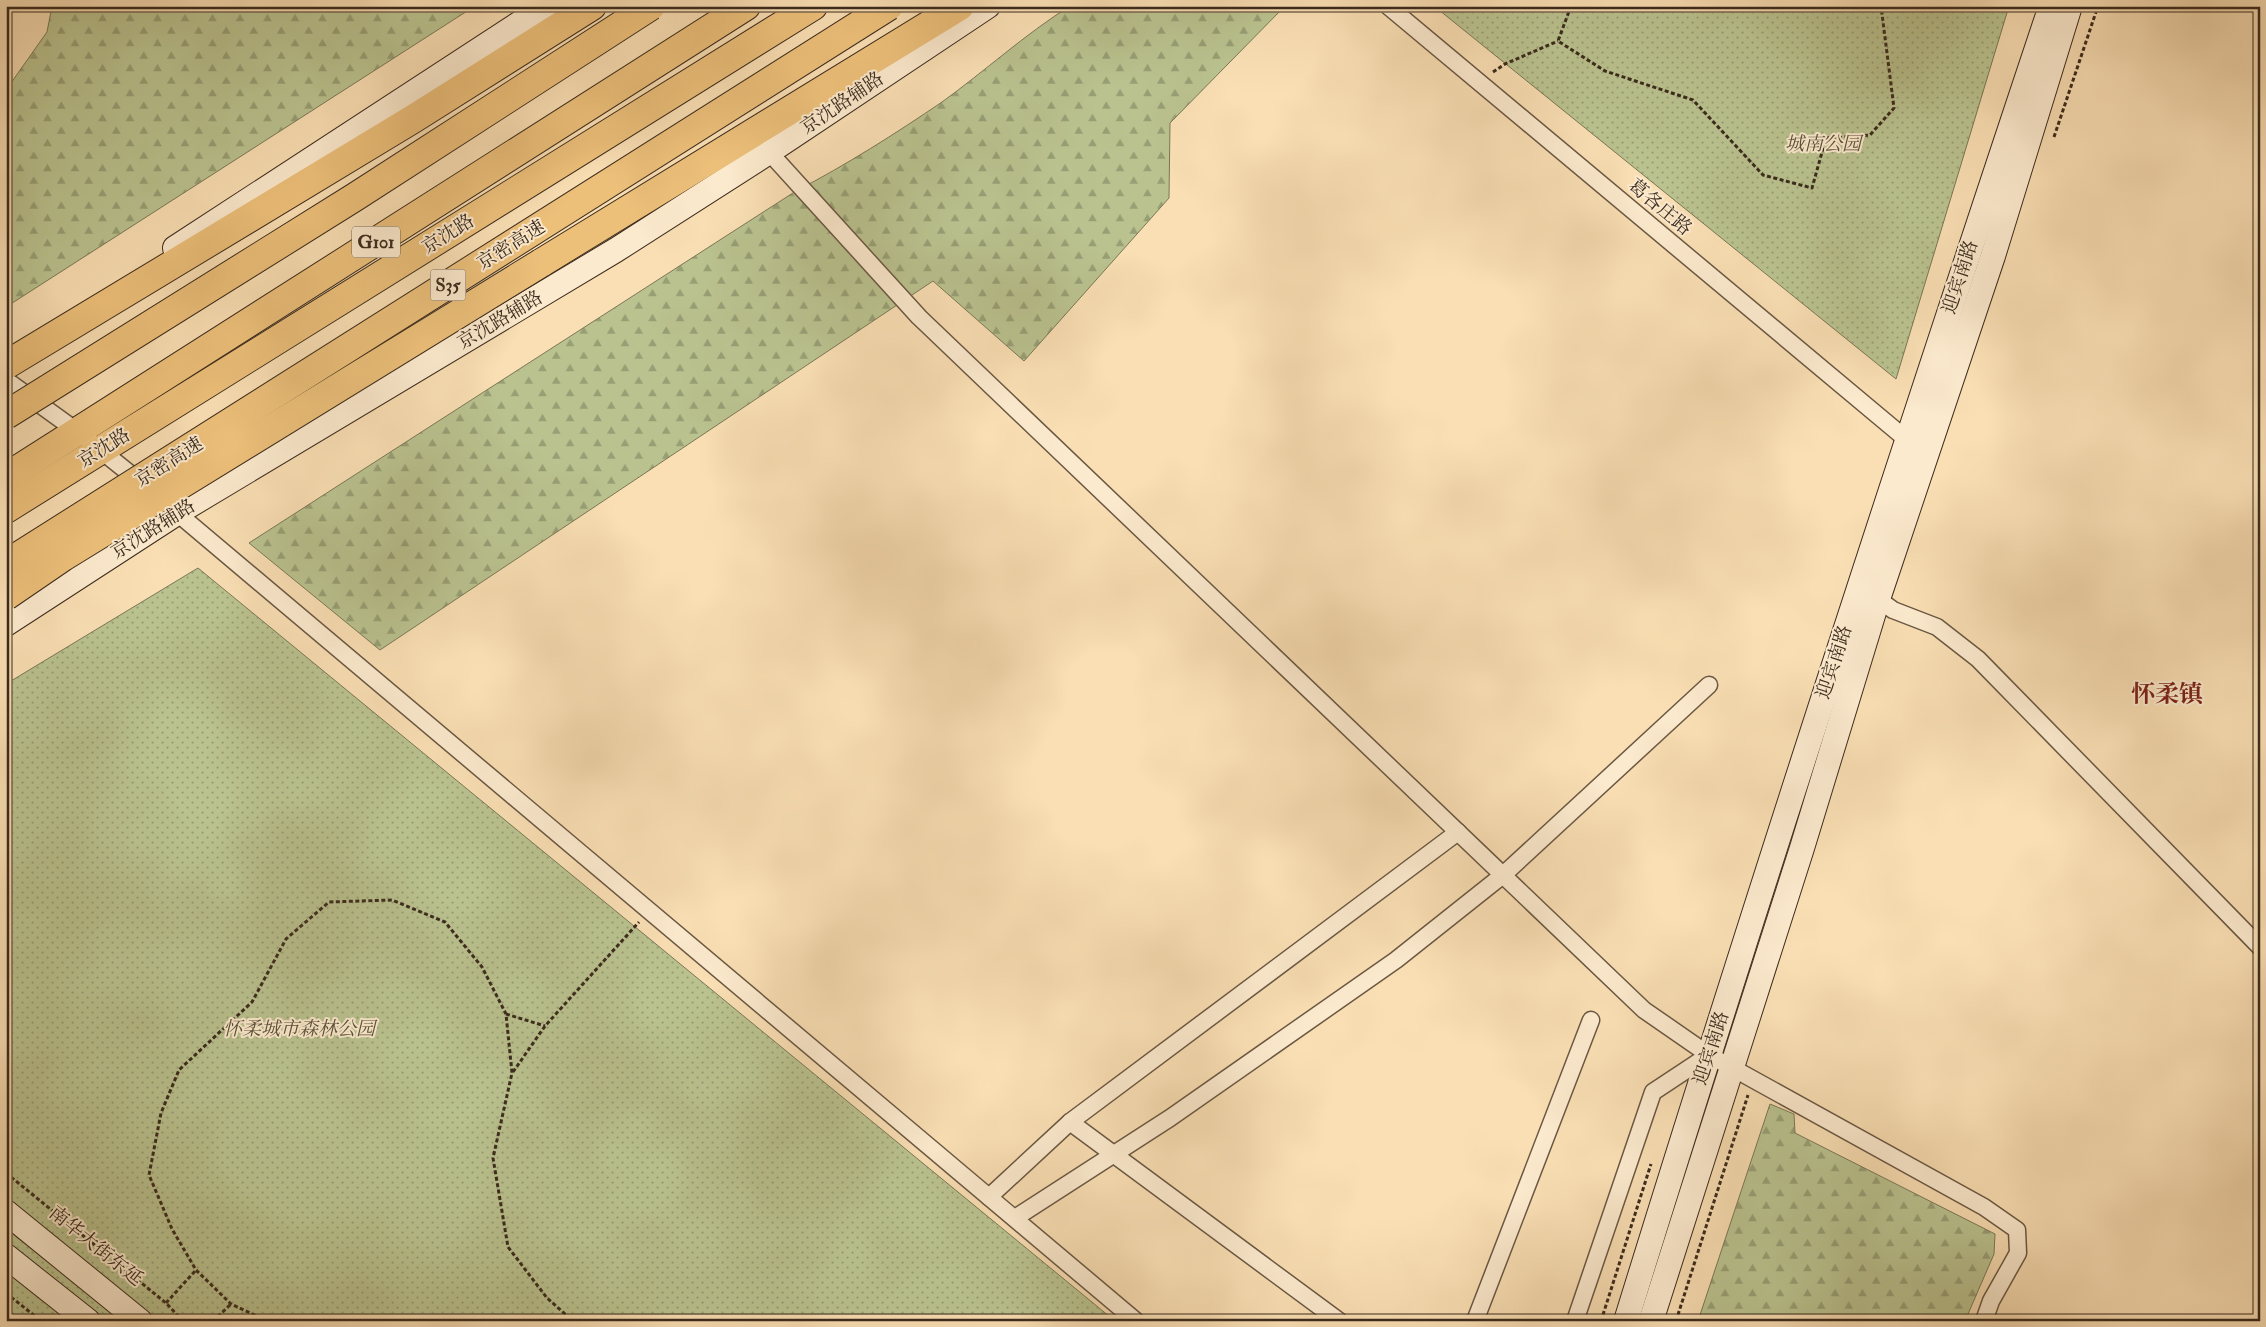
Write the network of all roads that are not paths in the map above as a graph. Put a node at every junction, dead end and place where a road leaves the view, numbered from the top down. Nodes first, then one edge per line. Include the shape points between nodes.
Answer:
1 (546, 6) edge
2 (592, 6) edge
3 (650, 6) edge
4 (746, 6) edge
5 (813, 6) edge
6 (889, 6) edge
7 (988, 6) edge
8 (1388, 6) edge
9 (2051, 6) edge
10 (2070, 6) edge
11 (953, 9) edge
12 (769, 152) junction
13 (6, 349) edge
14 (6, 365) edge
15 (6, 380) edge
16 (6, 415) edge
17 (78, 432) junction
18 (1906, 440) junction
19 (100, 450) junction
20 (6, 477) edge
21 (6, 509) edge
22 (177, 513) junction
23 (6, 564) edge
24 (6, 596) edge
25 (1878, 599) junction
26 (6, 624) edge
27 (1709, 685) dead end
28 (1458, 832) junction
29 (1503, 875) junction
30 (2260, 947) edge
31 (1591, 1020) dead end
32 (1708, 1055) junction
33 (1730, 1067) junction
34 (1070, 1122) junction
35 (1112, 1155) junction
36 (989, 1197) junction
37 (6, 1212) edge
38 (1015, 1218) junction
39 (6, 1256) edge
40 (88, 1321) edge
41 (140, 1321) edge
42 (1136, 1321) edge
43 (1338, 1321) edge
44 (1475, 1321) edge
45 (1575, 1321) edge
46 (1626, 1321) edge
47 (1651, 1321) edge
48 (1984, 1321) edge

1 - 13 main road via 156,261
2 - 14 highway
3 - 16 highway, bridge via 347,202
4 - 17 highway, 京沈路 / G101
5 - 19 highway, 京沈路 / G101
6 - 23 highway, 京密高速 / S35, bridge
7 - 12 main road, 京沈路辅路
8 - 18 street, 葛各庄路
9 - 18 main road, 迎宾南路
10 - 25 main road, 迎宾南路 via 1993,256
11 - 24 highway, bridge via 63,557
12 - 22 main road, 京沈路辅路 via 608,255
12 - 28 street via 919,317
15 - 17 street
17 - 19 street
17 - 20 highway, 京沈路 / G101
18 - 32 main road, 迎宾南路
19 - 21 highway, 京沈路 / G101
19 - 22 street
22 - 26 main road, 京沈路辅路
22 - 36 street
25 - 30 street via 1893,610 1937,628 1978,659
25 - 33 main road, 迎宾南路 via 1802,848
27 - 29 street
28 - 29 street
28 - 34 street
29 - 32 street via 1644,1010
29 - 35 street via 1396,960
31 - 44 street
32 - 33 street
32 - 45 street via 1654,1092
32 - 46 main road, 迎宾南路
33 - 47 main road, 迎宾南路
33 - 48 street via 1984,1207 2016,1230 2018,1253 1991,1301
34 - 35 street
34 - 36 street
35 - 38 street
35 - 43 street
36 - 38 street
37 - 41 main road, 南华大街东延
38 - 42 street
39 - 40 main road

